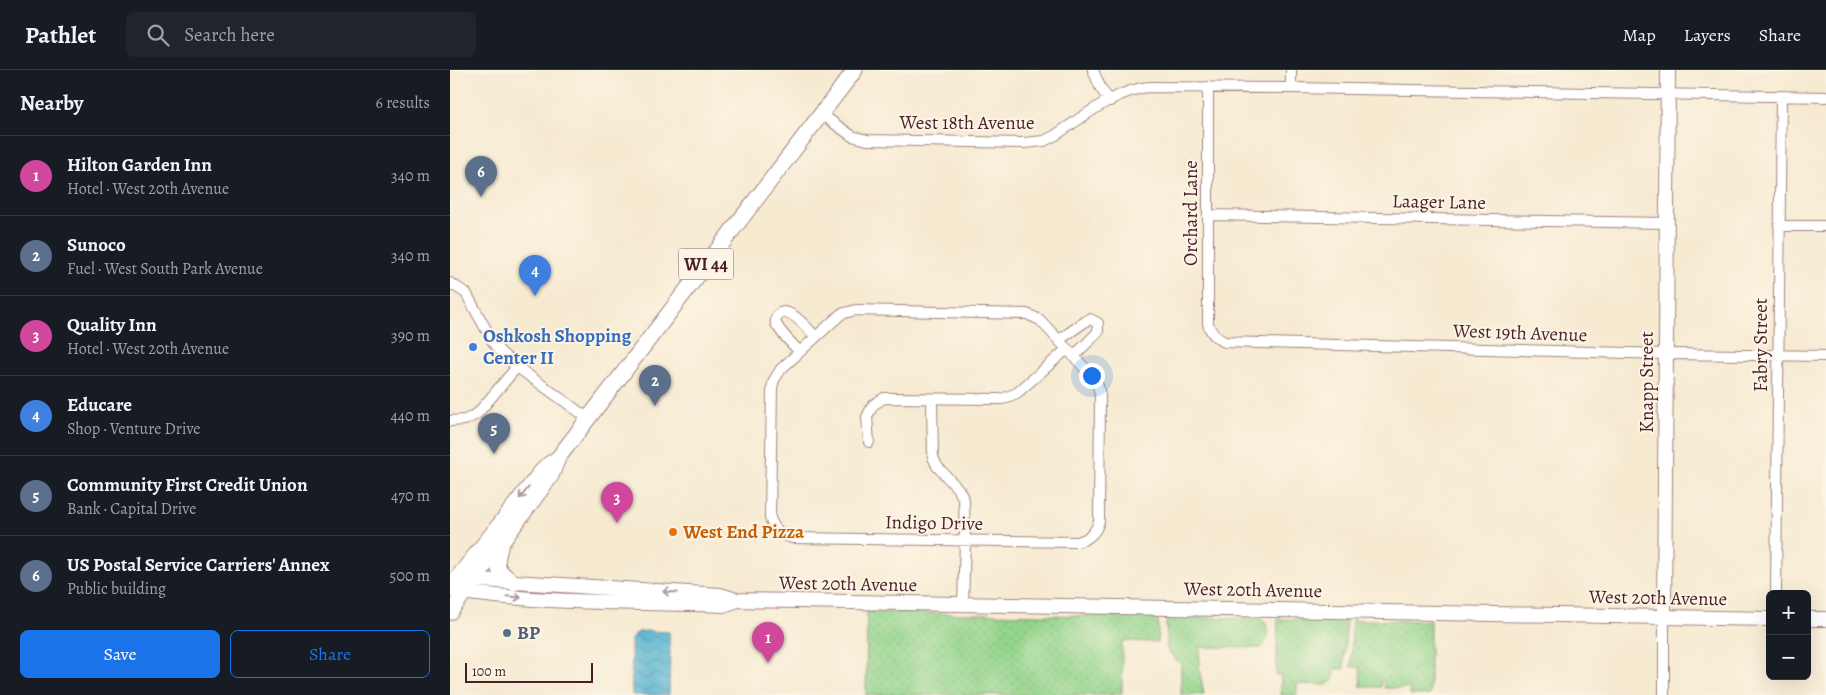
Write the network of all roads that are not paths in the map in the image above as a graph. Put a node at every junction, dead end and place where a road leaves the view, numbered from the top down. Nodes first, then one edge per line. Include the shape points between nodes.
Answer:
1 (855, 70) edge
2 (1093, 70) edge
3 (1291, 70) edge
4 (1668, 70) edge
5 (1208, 87) junction
6 (1291, 88) junction
7 (1668, 95) junction
8 (1781, 97) junction
9 (1826, 98) edge
10 (1110, 101) junction
11 (821, 114) junction
12 (1209, 215) junction
13 (1668, 223) junction
14 (1779, 226) junction
15 (1826, 226) edge
16 (450, 283) edge
17 (815, 336) junction
18 (1215, 337) joint
19 (1059, 340) junction
20 (799, 351) junction
21 (1070, 353) junction
22 (1666, 354) junction
23 (1778, 356) junction
24 (1826, 356) edge
25 (517, 367) junction
26 (932, 400) junction
27 (590, 418) junction
28 (450, 421) edge
29 (869, 442) dead end
30 (558, 458) junction
31 (965, 541) junction
32 (500, 546) junction
33 (514, 583) junction
34 (458, 584) edge
35 (1776, 590) edge
36 (736, 600) junction
37 (964, 604) junction
38 (450, 612) edge
39 (1664, 617) junction
40 (1766, 619) edge
41 (1811, 619) edge
42 (1826, 620) edge
43 (1664, 695) edge

1 - 11 main road, WI 44
2 - 10 street
3 - 6 street
4 - 7 main road, Knapp Street
5 - 6 street, West 18th Avenue
5 - 10 street, West 18th Avenue via 1139,88
5 - 12 street, Orchard Lane
6 - 7 street, West 18th Avenue
7 - 8 street, West 18th Avenue
7 - 13 main road, Knapp Street
8 - 9 street, West 18th Avenue
8 - 14 street, Fabry Street
10 - 11 street, West 18th Avenue via 1054,136 1024,143 867,140 852,136
11 - 27 main road, WI 44
12 - 13 street, Laager Lane
12 - 18 street, Orchard Lane via 1208,323
13 - 22 main road, Knapp Street
14 - 15 street
14 - 23 street, Fabry Street
16 - 25 street via 466,293 493,342
17 - 19 street, Indigo Drive via 841,314 856,310 1028,314 1040,320
17 - 20 street, Indigo Drive
17 - 20 street via 791,313 779,313 776,325
18 - 22 street, West 19th Avenue via 1225,342
19 - 21 street, Indigo Drive
19 - 21 street via 1090,319 1098,323 1098,332
20 - 31 street, Indigo Drive via 778,373 772,388 770,518 777,531 792,538
21 - 26 street via 1010,397
21 - 31 street, Indigo Drive via 1093,377 1100,395 1097,527 1088,538 1077,542
22 - 23 street, West 19th Avenue
22 - 39 main road, Knapp Street
23 - 24 street, West 19th Avenue
23 - 35 street, Fabry Street
25 - 27 street
25 - 28 street via 477,414 464,420
26 - 29 street via 890,397 878,401 867,417
26 - 31 street via 933,457 964,500
27 - 30 main road, WI 44
30 - 32 main road, WI 44 via 551,476
30 -> 34 main road, WI 44 via 544,467
31 - 37 street
32 - 33 main road via 497,566
32 - 34 main road, WI 44
33 - 34 main road, West 20th Avenue
36 -> 33 main road, West 20th Avenue via 720,595
34 -> 36 main road, West 20th Avenue via 524,598 723,605
34 - 38 main road, WI 44
36 - 37 main road, West 20th Avenue
37 - 39 main road, West 20th Avenue
39 - 40 main road, West 20th Avenue
39 - 43 street, Knapp Street
41 - 42 main road

